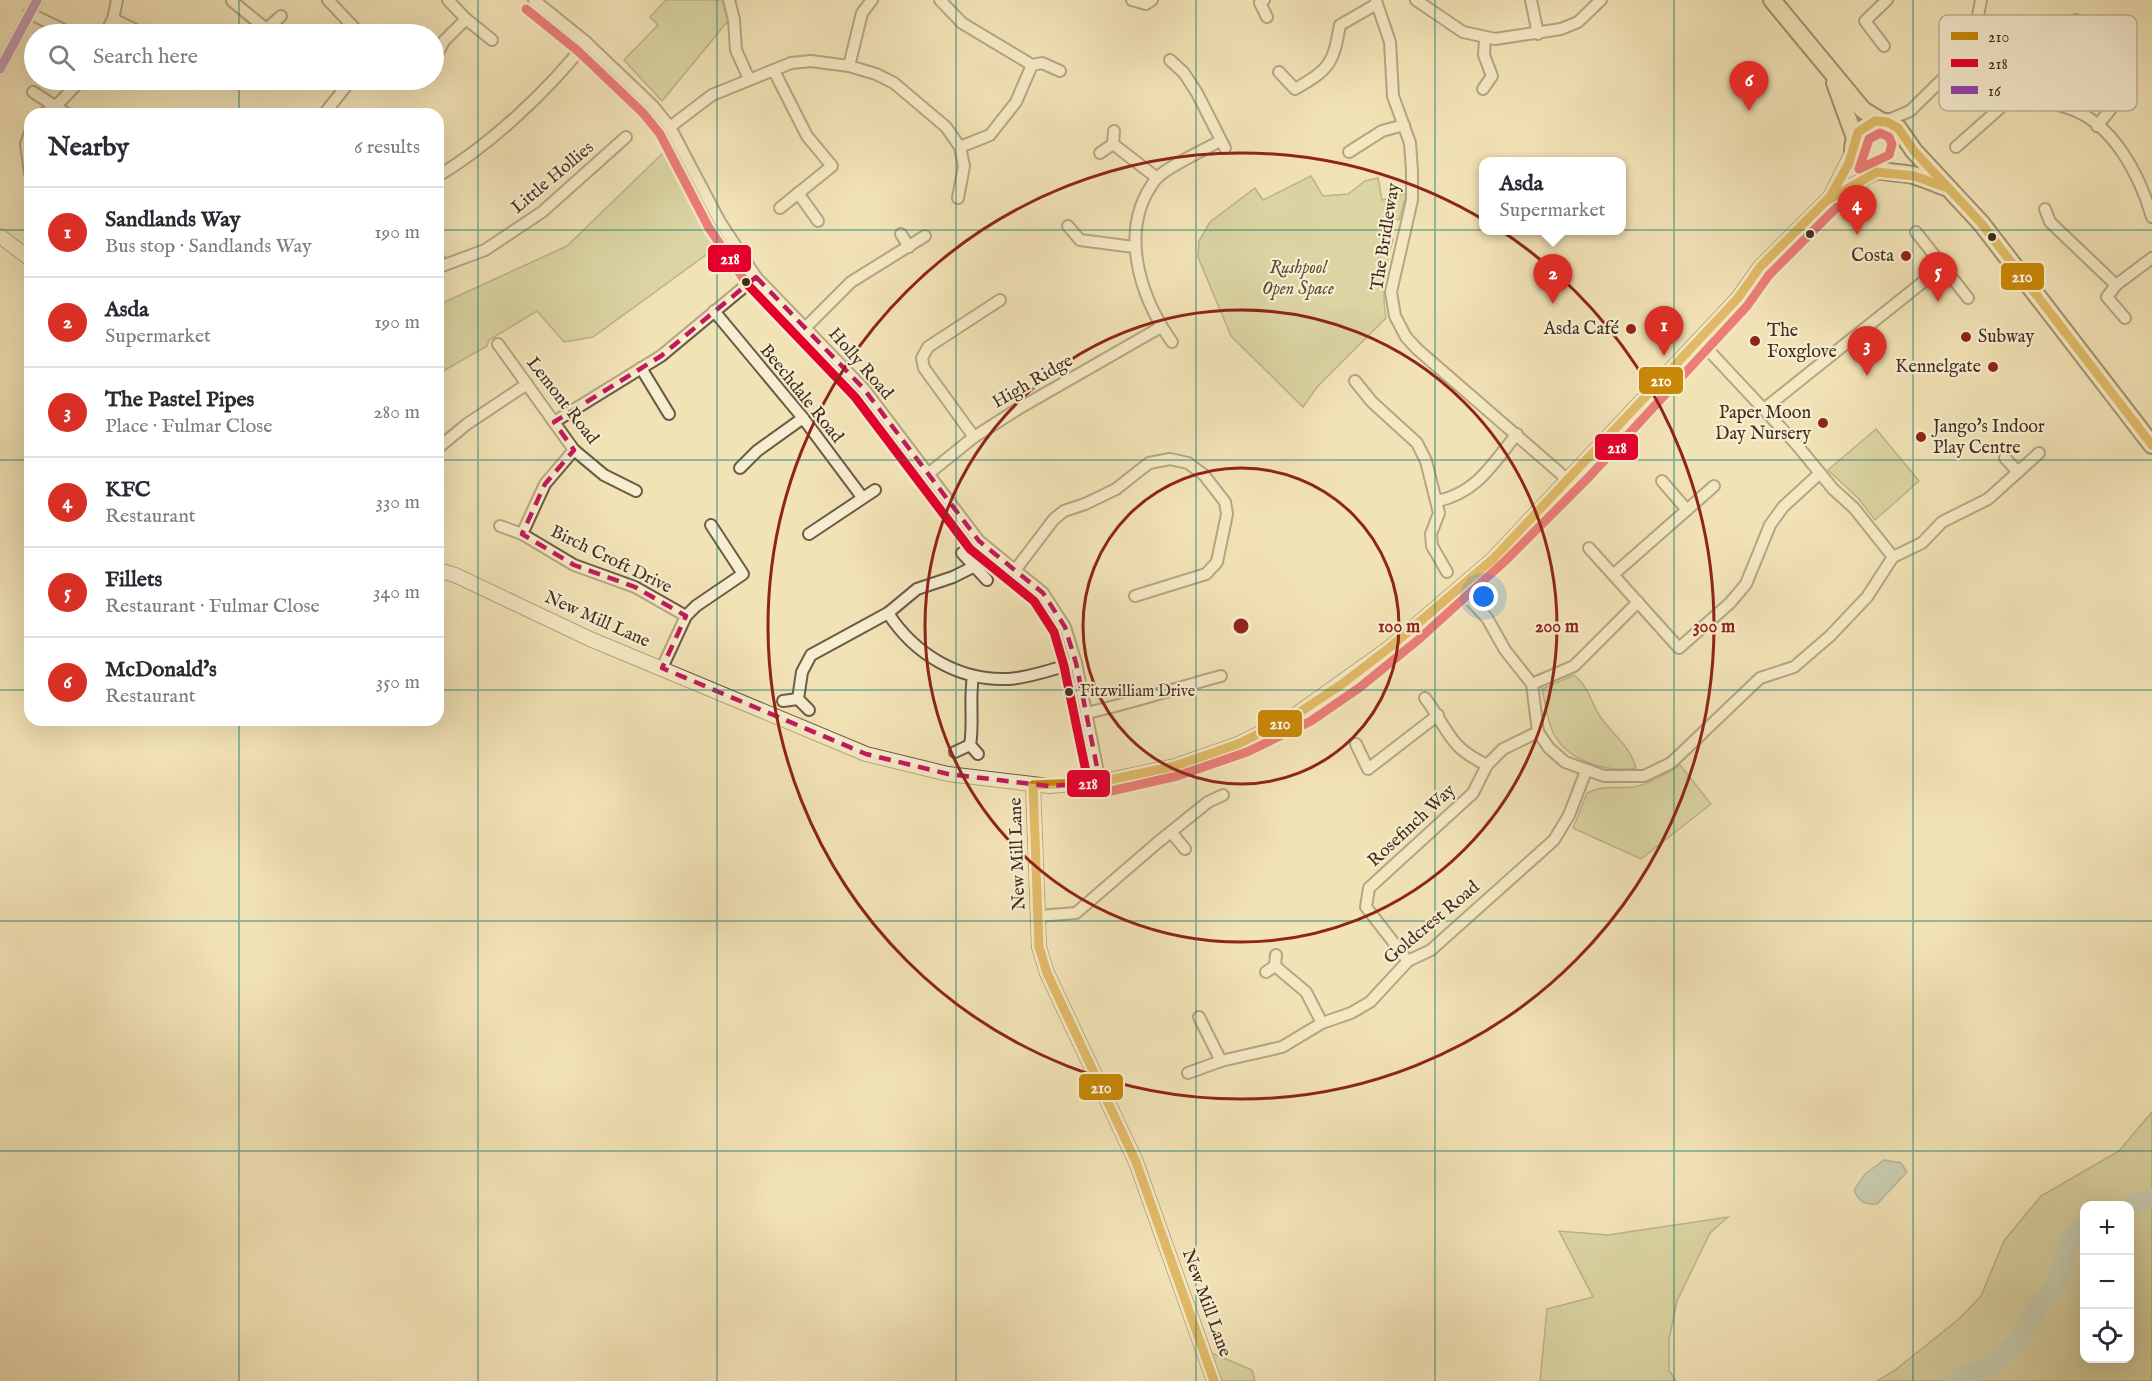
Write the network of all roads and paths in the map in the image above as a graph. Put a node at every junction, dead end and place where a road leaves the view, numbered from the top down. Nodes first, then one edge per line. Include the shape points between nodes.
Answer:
1 (37, 0) edge
2 (117, 0) edge
3 (328, 0) edge
4 (448, 0) edge
5 (534, 0) edge
6 (729, 0) edge
7 (940, 0) edge
8 (1132, 0) edge
9 (1152, 0) edge
10 (1416, 0) edge
11 (1531, 0) edge
12 (1601, 0) edge
13 (1773, 0) edge
14 (1887, 0) edge
15 (1981, 0) edge
16 (868, 1) edge
17 (1258, 1) edge
18 (1376, 1) edge
19 (230, 4) edge
20 (29, 13) junction
21 (1978, 15) edge
22 (280, 16) dead end
23 (1267, 17) dead end
24 (113, 19) junction
25 (466, 19) junction
26 (52, 24) edge
27 (110, 24) edge
28 (123, 24) edge
29 (254, 24) edge
30 (271, 24) edge
31 (351, 24) edge
32 (1538, 34) junction
33 (1485, 39) junction
34 (492, 40) dead end
35 (444, 41) edge
36 (586, 42) junction
37 (1884, 46) dead end
38 (1170, 60) dead end
39 (1032, 65) junction
40 (849, 66) junction
41 (0, 69) edge
42 (774, 71) junction
43 (1059, 71) dead end
44 (1279, 72) dead end
45 (1832, 74) junction
46 (749, 79) junction
47 (1939, 82) edge
48 (1483, 89) dead end
49 (71, 90) edge
50 (343, 90) edge
51 (33, 92) dead end
52 (56, 106) junction
53 (53, 108) edge
54 (59, 108) edge
55 (329, 108) edge
56 (1910, 111) junction
57 (1997, 111) edge
58 (2074, 111) edge
59 (2109, 111) edge
60 (1883, 121) junction
61 (1404, 125) junction
62 (2097, 126) junction
63 (670, 127) junction
64 (1959, 127) dead end
65 (1114, 131) dead end
66 (626, 137) dead end
67 (1968, 137) junction
68 (1904, 138) junction
69 (1113, 144) junction
70 (1854, 144) junction
71 (960, 147) junction
72 (1956, 147) dead end
73 (1348, 152) dead end
74 (1100, 153) dead end
75 (1882, 171) junction
76 (444, 173) edge
77 (1157, 178) junction
78 (1948, 188) junction
79 (2148, 189) edge
80 (798, 193) junction
81 (1830, 197) junction
82 (958, 198) dead end
83 (780, 208) dead end
84 (2045, 209) dead end
85 (2152, 217) edge
86 (818, 221) dead end
87 (1068, 226) dead end
88 (1916, 232) dead end
89 (901, 234) dead end
90 (0, 236) edge
91 (924, 236) dead end
92 (909, 247) junction
93 (1134, 247) junction
94 (24, 254) edge
95 (2152, 258) edge
96 (444, 265) edge
97 (1943, 266) junction
98 (756, 277) junction
99 (2116, 285) junction
100 (1968, 298) dead end
101 (1000, 300) dead end
102 (714, 311) junction
103 (2125, 318) dead end
104 (806, 327) junction
105 (1161, 327) junction
106 (1699, 340) junction
107 (1172, 342) dead end
108 (498, 344) dead end
109 (641, 368) junction
110 (1355, 381) dead end
111 (527, 384) junction
112 (1764, 408) junction
113 (669, 414) dead end
114 (803, 418) junction
115 (554, 422) junction
116 (1517, 434) junction
117 (974, 437) junction
118 (444, 443) edge
119 (2152, 445) edge
120 (574, 450) junction
121 (2039, 453) dead end
122 (2006, 458) dead end
123 (740, 468) dead end
124 (2018, 472) junction
125 (928, 474) junction
126 (1820, 474) junction
127 (1568, 480) junction
128 (1662, 481) dead end
129 (1714, 486) dead end
130 (875, 490) dead end
131 (636, 491) dead end
132 (862, 498) junction
133 (1438, 501) junction
134 (1687, 510) junction
135 (711, 525) dead end
136 (500, 526) dead end
137 (522, 534) junction
138 (809, 534) dead end
139 (1589, 548) dead end
140 (962, 553) dead end
141 (1893, 557) junction
142 (973, 567) junction
143 (1016, 569) junction
144 (444, 572) edge
145 (1447, 572) dead end
146 (1614, 574) junction
147 (987, 580) dead end
148 (1460, 589) junction
149 (1135, 596) dead end
150 (1638, 602) junction
151 (888, 613) junction
152 (686, 616) junction
153 (1076, 663) junction
154 (662, 668) junction
155 (973, 676) junction
156 (1221, 676) dead end
157 (1532, 684) junction
158 (1425, 698) dead end
159 (798, 699) junction
160 (783, 702) dead end
161 (809, 710) dead end
162 (1086, 713) junction
163 (1438, 715) junction
164 (1538, 732) junction
165 (1356, 744) dead end
166 (970, 746) junction
167 (955, 752) dead end
168 (978, 754) dead end
169 (1487, 765) junction
170 (1586, 771) junction
171 (1100, 782) junction
172 (1033, 784) junction
173 (1222, 795) dead end
174 (1171, 832) junction
175 (1185, 849) dead end
176 (1038, 916) junction
177 (1408, 960) junction
178 (1272, 964) dead end
179 (1199, 1017) dead end
180 (1322, 1023) junction
181 (1221, 1061) junction
182 (1188, 1073) dead end
183 (1214, 1381) edge

1 - 20 street
2 - 24 street
3 - 31 street
4 - 25 street
5 - 36 street, Holly Road
6 - 46 street via 736,50
7 - 39 street via 962,23
8 - 9 street via 1146,4
10 - 33 street via 1462,32
11 - 32 street
12 - 32 street via 1578,22
13 - 45 main road
14 - 37 street via 1865,21
15 - 21 street
16 - 40 street
17 - 23 street
18 - 44 street via 1340,25 1335,53 1323,74 1295,89
18 - 61 street, The Bridleway via 1386,24 1394,96
19 - 29 street
20 - 26 street
20 - 41 street
22 - 30 street
24 - 27 street
24 - 28 street
25 - 34 street
25 - 35 street
32 - 33 street
33 - 48 street via 1484,55 1497,75
36 - 63 street, Holly Road via 630,81
36 - 76 street via 568,65 471,157
38 - 77 street via 1197,93 1222,144
39 - 43 street via 1042,63
39 - 71 street via 1016,102 990,135
40 - 42 street via 812,61 791,63
40 - 71 street via 894,83 946,127
42 - 46 street
42 - 80 street via 807,136 832,166
45 - 60 main road via 1863,110
45 - 70 main road
46 - 63 street via 712,95
47 - 56 street
49 - 52 street
50 - 55 street
51 - 52 street
52 - 53 street
52 - 54 street
56 - 60 street
56 - 68 street
57 - 67 street
58 - 62 street
59 - 62 street
60 - 68 main road via 1898,128
60 - 70 main road via 1868,123
61 - 73 street via 1382,131
61 - 116 street, The Bridleway via 1410,143 1412,201 1391,292 1395,316 1417,349
62 - 79 street via 2127,156
63 - 98 street, Holly Road via 720,222
64 - 67 street
65 - 69 street
66 - 96 street, Little Hollies via 542,212 485,250
67 - 72 street
68 - 75 main road via 1903,157
68 - 78 main road
69 - 74 street
69 - 77 street
70 - 75 main road via 1861,165
70 - 81 street
71 - 82 street via 964,166
75 - 78 main road via 1914,176
75 - 81 street
77 - 93 street via 1141,209
78 - 119 main road via 1981,223
79 - 85 street
80 - 83 street
80 - 86 street
81 - 106 street via 1760,267
84 - 99 street via 2050,222
87 - 93 street via 1080,240
88 - 97 street
89 - 92 street
90 - 94 street
91 - 92 street
92 - 104 street via 851,282
93 - 105 street via 1141,284
95 - 99 street
97 - 100 street
97 - 112 street
98 - 102 street
98 - 104 street, Holly Road
99 - 103 street via 2107,297
101 - 117 street via 928,347 922,358 924,368
102 - 109 street
102 - 114 street, Beechdale Road
104 - 125 street, Holly Road via 864,389
105 - 107 street
105 - 117 street, High Ridge
106 - 112 street
106 - 127 street
108 - 111 street, Lemont Road
109 - 113 street
109 - 115 street
110 - 133 street via 1417,443
111 - 115 street, Lemont Road
111 - 118 street
112 - 126 street
114 - 123 street
114 - 132 street, Beechdale Road
115 - 120 street, Lemont Road
116 - 127 street, The Bridleway
116 - 133 street via 1478,481 1459,496
117 - 125 street, High Ridge
120 - 131 street, Lemont Road via 604,475
120 - 137 street, Birch Croft Drive via 546,484
121 - 124 street
122 - 124 street
124 - 141 street via 1988,499 1942,522 1922,543
125 - 143 street, Holly Road via 979,541
126 - 141 street via 1854,508
126 - 150 street via 1783,507 1770,525 1746,584 1679,648
127 - 148 street
128 - 134 street
129 - 134 street
130 - 132 street
132 - 138 street
133 - 145 street via 1432,546
134 - 146 street
135 - 152 street via 744,574
136 - 137 street, Birch Croft Drive
137 - 152 street, Birch Croft Drive via 574,565 635,586
139 - 146 street
140 - 142 street
141 - 170 street via 1867,597 1830,636 1794,667 1760,678 1671,763 1644,776 1611,777
142 - 147 street
142 - 151 street via 917,589
143 - 149 street via 1064,511 1116,489 1149,463 1170,459 1188,463 1204,475 1225,502 1227,514 1217,562 1206,574
143 - 153 street, Holly Road via 1043,593 1059,619
144 - 154 street, New Mill Lane
146 - 150 street
148 - 157 street via 1486,618 1504,650
148 - 171 street via 1342,684 1291,718 1238,744 1175,766
150 - 157 street via 1574,666
151 - 155 street via 916,648
151 - 159 street via 812,655 802,672
152 - 154 street
153 - 155 street via 1010,679
153 - 162 street, Holly Road
154 - 172 street, New Mill Lane via 866,754 948,774
155 - 166 street via 969,699
156 - 162 street via 1149,699
157 - 164 street
158 - 163 street
159 - 160 street
159 - 161 street
162 - 171 street, Holly Road
163 - 165 street via 1368,769
163 - 169 street via 1451,741 1465,754
164 - 169 street, Rosefinch Way via 1503,749
164 - 170 street via 1565,762
166 - 167 street
166 - 168 street
169 - 177 street, Rosefinch Way via 1473,793 1369,888 1366,907
170 - 177 street, Goldcrest Road via 1569,815 1554,840 1431,950
171 - 172 street
172 - 176 street, New Mill Lane
173 - 174 street
174 - 175 street
174 - 176 street via 1076,913
176 - 183 street, New Mill Lane via 1039,948 1047,973 1136,1162
177 - 180 street, Goldcrest Road via 1370,1002
178 - 180 street via 1306,992
179 - 181 street
180 - 181 street, Goldcrest Road via 1282,1047
181 - 182 street, Goldcrest Road

